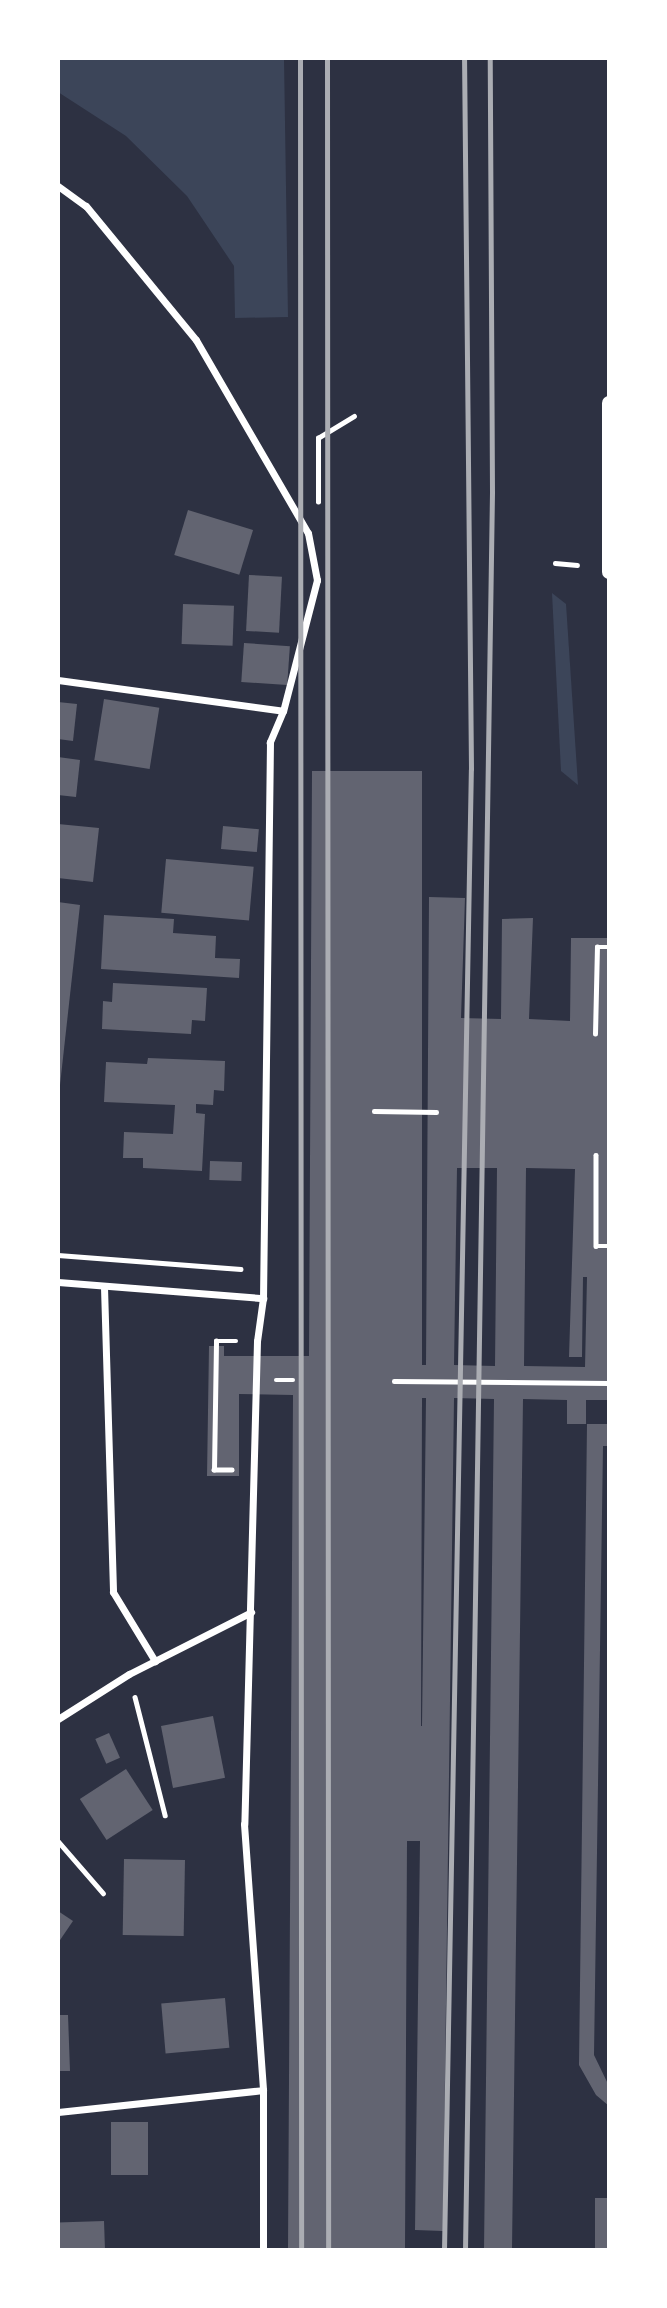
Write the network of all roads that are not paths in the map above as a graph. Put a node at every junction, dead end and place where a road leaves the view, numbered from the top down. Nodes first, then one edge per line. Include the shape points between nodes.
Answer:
1 (58, 186) edge
2 (609, 403) edge
3 (609, 438) edge
4 (609, 572) edge
5 (58, 680) edge
6 (284, 711) junction
7 (58, 1283) edge
8 (104, 1287) junction
9 (263, 1298) junction
10 (251, 1612) junction
11 (155, 1661) junction
12 (58, 1718) edge
13 (263, 2090) junction
14 (58, 2112) edge
15 (263, 2250) edge

1 - 6 street via 86,206 196,340 308,533 317,580
2 - 3 main road
3 - 4 main road
5 - 6 street
6 - 9 street via 270,742
7 - 8 street
8 - 9 street
8 - 11 street via 113,1592
9 - 10 street via 257,1341
10 - 11 street
10 - 13 street via 244,1825
11 - 12 street
13 - 14 street
13 - 15 street

